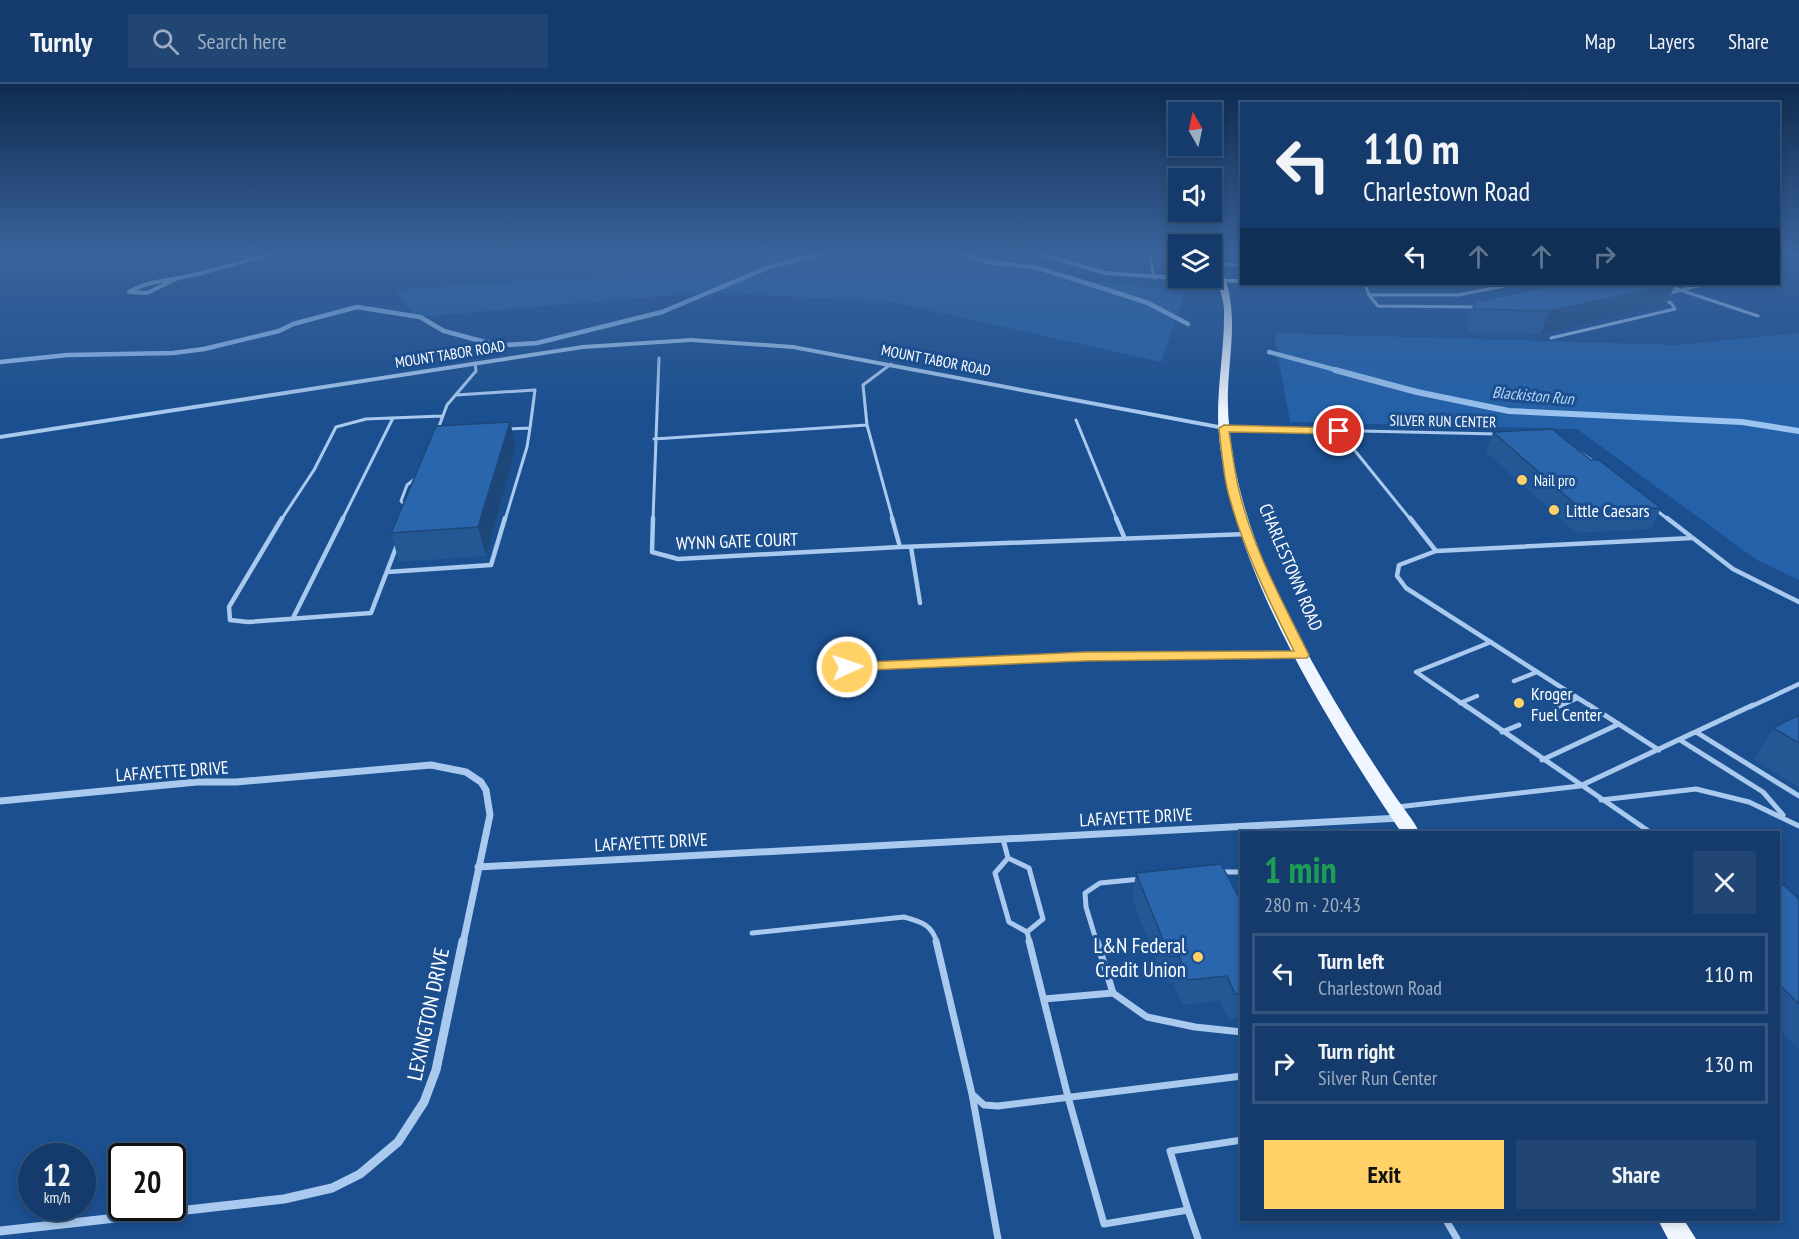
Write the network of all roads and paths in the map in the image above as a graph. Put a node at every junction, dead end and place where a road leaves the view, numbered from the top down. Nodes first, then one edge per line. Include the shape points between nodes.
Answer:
1 (1229, 307) edge
2 (1471, 307) edge
3 (1481, 307) edge
4 (1674, 307) edge
5 (1731, 307) edge
6 (1758, 316) dead end
7 (1551, 338) dead end
8 (659, 358) dead end
9 (475, 363) junction
10 (891, 364) junction
11 (456, 395) junction
12 (442, 416) junction
13 (393, 418) junction
14 (1076, 420) dead end
15 (867, 425) junction
16 (530, 428) junction
17 (1224, 428) junction
18 (506, 429) edge
19 (1339, 431) junction
20 (448, 433) edge
21 (1503, 434) edge
22 (0, 436) edge
23 (654, 440) junction
24 (1566, 443) edge
25 (1602, 468) edge
26 (421, 474) edge
27 (1647, 503) edge
28 (410, 509) edge
29 (1247, 534) junction
30 (1692, 538) junction
31 (1125, 539) junction
32 (398, 541) edge
33 (900, 547) junction
34 (911, 547) junction
35 (1436, 551) junction
36 (387, 572) junction
37 (1799, 602) edge
38 (920, 603) dead end
39 (293, 618) junction
40 (1491, 642) junction
41 (1303, 655) junction
42 (847, 667) dead end
43 (1537, 672) junction
44 (1514, 681) dead end
45 (1799, 684) edge
46 (1477, 696) dead end
47 (1578, 698) junction
48 (1460, 703) junction
49 (1555, 708) dead end
50 (1619, 724) junction
51 (1518, 725) dead end
52 (1502, 732) junction
53 (1696, 732) junction
54 (1680, 740) junction
55 (1659, 750) junction
56 (1542, 760) junction
57 (1580, 786) junction
58 (1799, 796) edge
59 (1601, 800) junction
60 (0, 801) edge
61 (1396, 813) junction
62 (1785, 817) junction
63 (1799, 826) edge
64 (1409, 831) edge
65 (1648, 831) edge
66 (1003, 839) junction
67 (1008, 858) junction
68 (478, 867) junction
69 (1240, 872) edge
70 (1210, 873) edge
71 (1144, 879) edge
72 (1027, 932) junction
73 (752, 933) dead end
74 (1113, 993) junction
75 (1044, 999) junction
76 (1240, 1032) edge
77 (1240, 1076) edge
78 (972, 1094) junction
79 (1068, 1097) junction
80 (1240, 1140) edge
81 (1188, 1210) junction
82 (1447, 1221) edge
83 (1671, 1221) edge
84 (0, 1231) edge
85 (998, 1239) edge
86 (1198, 1239) edge
87 (1456, 1239) edge
88 (1683, 1239) edge

1 - 17 main road, CHARLESTOWN ROAD
2 - 3 lane
4 - 7 lane
5 - 6 lane
8 - 23 lane, WYNN GATE COURT
9 - 10 street, MOUNT TABOR ROAD via 619,343 691,340 794,347
9 - 11 lane via 476,372
9 - 22 street, MOUNT TABOR ROAD
10 - 15 lane via 863,385
10 - 17 street, MOUNT TABOR ROAD
11 - 12 lane
11 - 16 lane via 535,390
12 - 13 lane
12 - 20 lane via 436,434
13 - 39 lane
13 - 39 lane via 358,420 334,430 314,470 227,612 230,620 238,622
14 - 31 lane
15 - 23 lane
15 - 33 lane
16 - 18 lane
16 - 36 lane via 491,565
17 - 19 lane, SILVER RUN CENTER
17 - 29 main road, CHARLESTOWN ROAD via 1233,487
19 - 21 lane, SILVER RUN CENTER
19 - 35 lane
23 - 33 lane, WYNN GATE COURT via 652,552 678,559
24 - 25 lane
26 - 28 lane via 407,485 400,501
27 - 30 lane
29 - 31 lane, WYNN GATE COURT
29 - 41 main road, CHARLESTOWN ROAD
30 - 35 lane
30 - 37 lane via 1733,569
31 - 34 lane, WYNN GATE COURT
32 - 36 lane
33 - 34 lane, WYNN GATE COURT
34 - 38 lane
35 - 40 lane via 1400,565 1398,576 1407,588
36 - 39 lane via 371,613
40 - 43 lane
40 - 48 lane via 1416,672
41 - 42 lane via 1084,657
41 - 61 main road, CHARLESTOWN ROAD
43 - 44 lane
43 - 47 lane
45 - 53 lane
46 - 48 lane
47 - 49 lane
47 - 50 lane
48 - 52 lane
50 - 55 lane
50 - 56 lane
51 - 52 lane
52 - 56 lane
53 - 54 lane
53 - 58 lane
54 - 55 lane
54 - 62 lane via 1763,792
55 - 57 lane
56 - 57 lane
57 - 59 lane
57 - 61 lane
59 - 62 lane via 1695,789 1725,794
59 - 65 lane
60 - 68 street, LAFAYETTE DRIVE via 405,766 453,767 472,773 490,797 490,815
61 - 64 main road, CHARLESTOWN ROAD
61 - 66 street, LAFAYETTE DRIVE
62 - 63 lane
66 - 67 lane
66 - 68 street, LAFAYETTE DRIVE
67 - 72 lane via 995,873 1009,922
67 - 72 lane via 1029,868 1043,919
68 - 84 street, LEXINGTON DRIVE via 427,1100 387,1154 358,1175 289,1199 163,1216
69 - 70 lane
71 - 74 lane via 1100,883 1085,893
72 - 75 lane
73 - 78 lane via 904,917 927,924 934,932
74 - 75 lane
74 - 76 lane via 1147,1017
75 - 79 lane
77 - 79 lane
78 - 79 lane via 984,1104 998,1106
78 - 85 lane
79 - 81 lane via 1104,1224
80 - 81 lane via 1170,1151
81 - 86 lane
82 - 87 lane
83 - 88 main road

